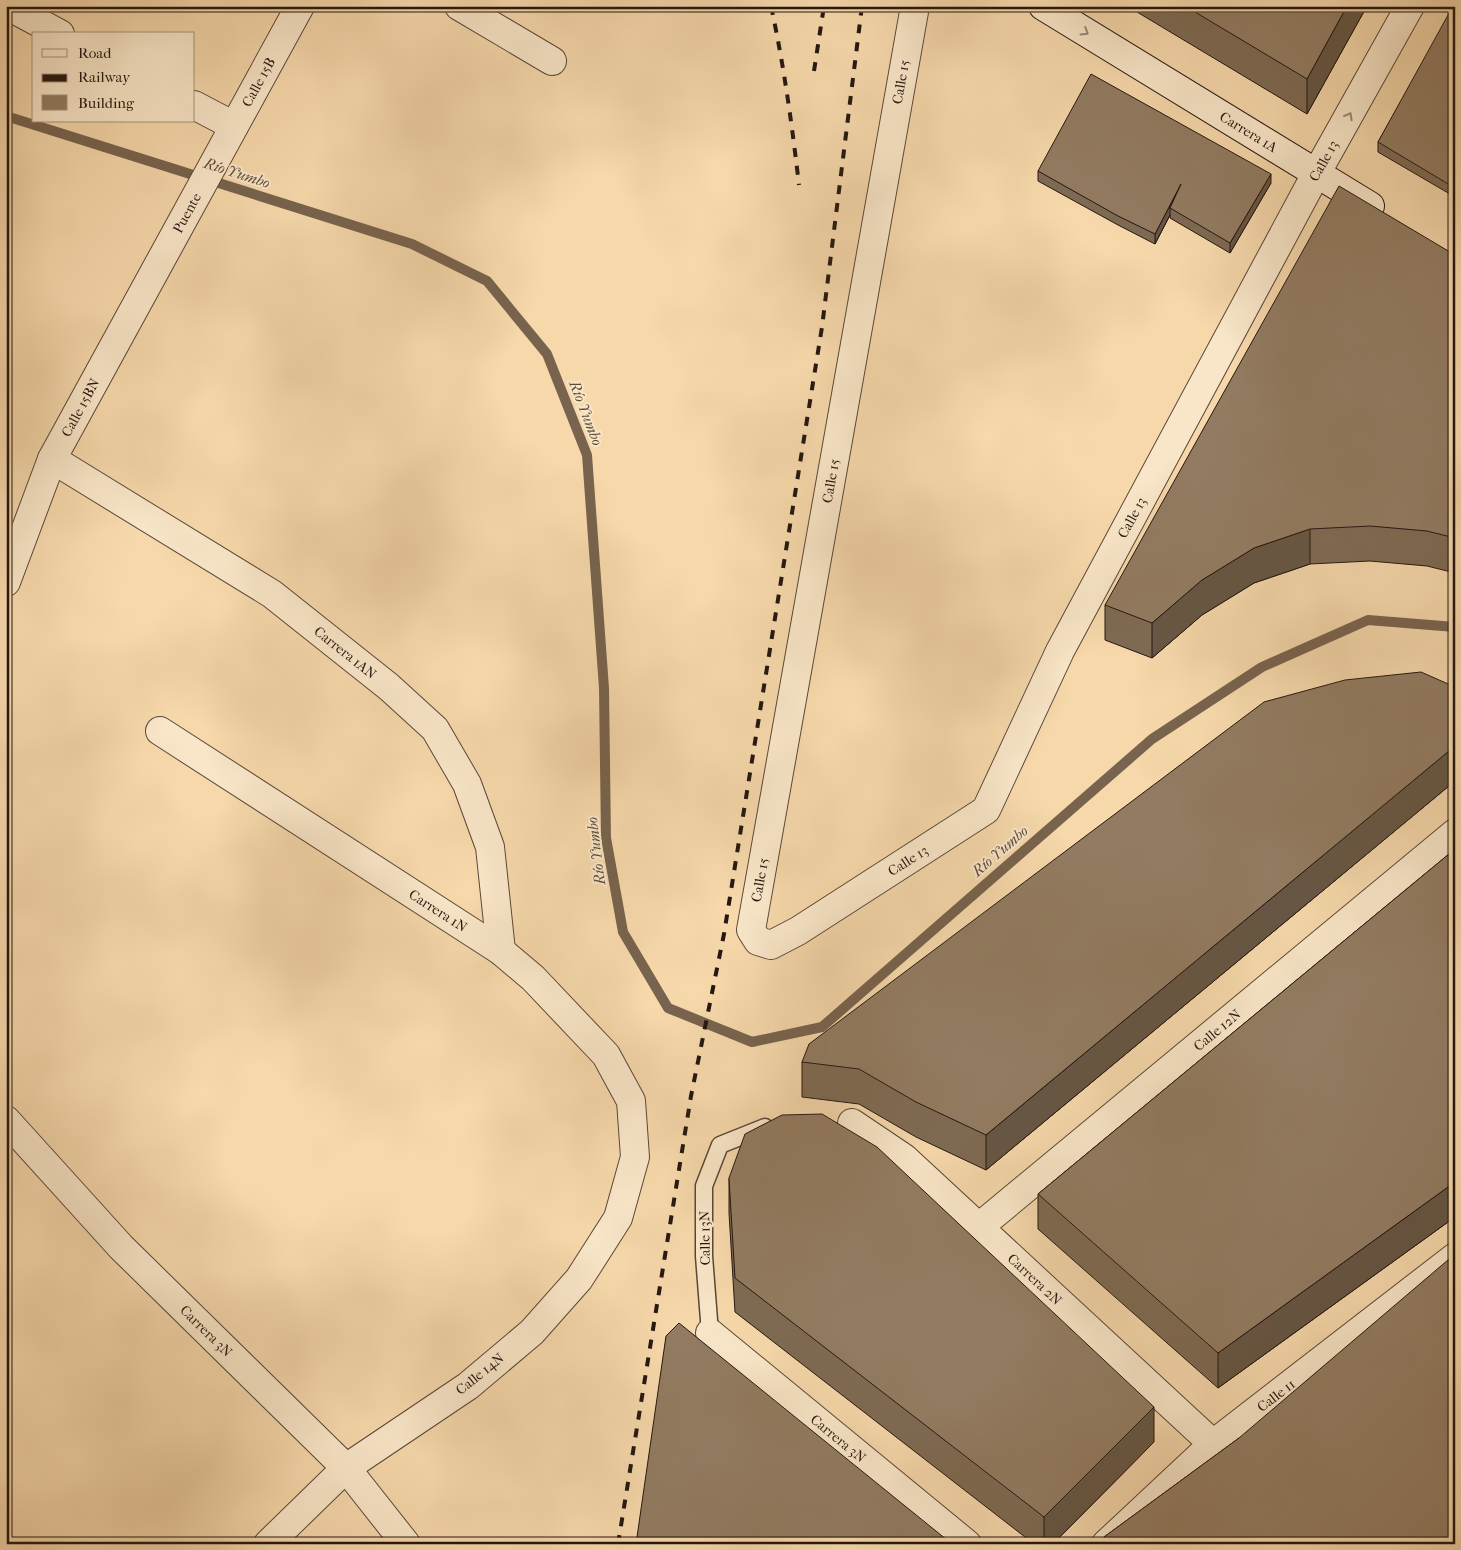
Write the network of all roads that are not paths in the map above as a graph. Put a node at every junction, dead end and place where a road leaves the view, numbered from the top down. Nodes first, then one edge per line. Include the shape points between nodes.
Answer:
1 (8, 6) edge
2 (300, 6) edge
3 (459, 6) edge
4 (915, 6) edge
5 (1043, 6) edge
6 (1410, 6) edge
7 (56, 32) edge
8 (552, 61) dead end
9 (195, 106) edge
10 (234, 126) junction
11 (216, 159) joint
12 (1316, 174) junction
13 (1390, 218) edge
14 (172, 241) joint
15 (52, 459) junction
16 (6, 582) edge
17 (160, 732) dead end
18 (1455, 833) edge
19 (771, 945) joint
20 (501, 951) junction
21 (6, 1120) edge
22 (778, 1122) edge
23 (842, 1122) dead end
24 (635, 1157) joint
25 (979, 1227) junction
26 (1455, 1257) edge
27 (710, 1334) joint
28 (1213, 1444) junction
29 (346, 1468) junction
30 (268, 1544) edge
31 (406, 1544) edge
32 (967, 1544) edge
33 (1106, 1544) edge

1 - 7 street
2 - 10 street, Calle 15B
3 - 8 street
4 - 19 street, Calle 15 via 751,930 758,941
5 -> 12 street, Carrera 1A
12 -> 6 street, Calle 13
9 - 10 street
10 - 11 street, Calle 15B
11 - 14 street, Puente
12 - 13 street, Carrera 1A
12 - 19 street, Calle 13 via 1060,652 986,810 798,931
14 - 15 street, Calle 15BN
15 - 16 street, Calle 15BN
15 - 20 street, Carrera 1AN via 272,594 389,687 435,729 468,784 490,847
17 - 20 street, Carrera 1N
18 - 25 street, Calle 12N
20 - 24 street, Carrera 1N via 533,978 606,1055 631,1100
21 - 29 street, Carrera 3N via 121,1247
22 - 27 lane, Calle 13N via 720,1145 704,1186 704,1256
23 - 25 street, Carrera 2N via 904,1158
24 - 29 street, Calle 14N via 618,1218 579,1279 532,1332 468,1386
25 - 28 street, Carrera 2N
26 - 28 street, Calle 11
27 - 32 street, Carrera 3N
28 - 33 street, Calle 11
29 - 30 street, Calle 14N
29 - 31 street, Carrera 3N

